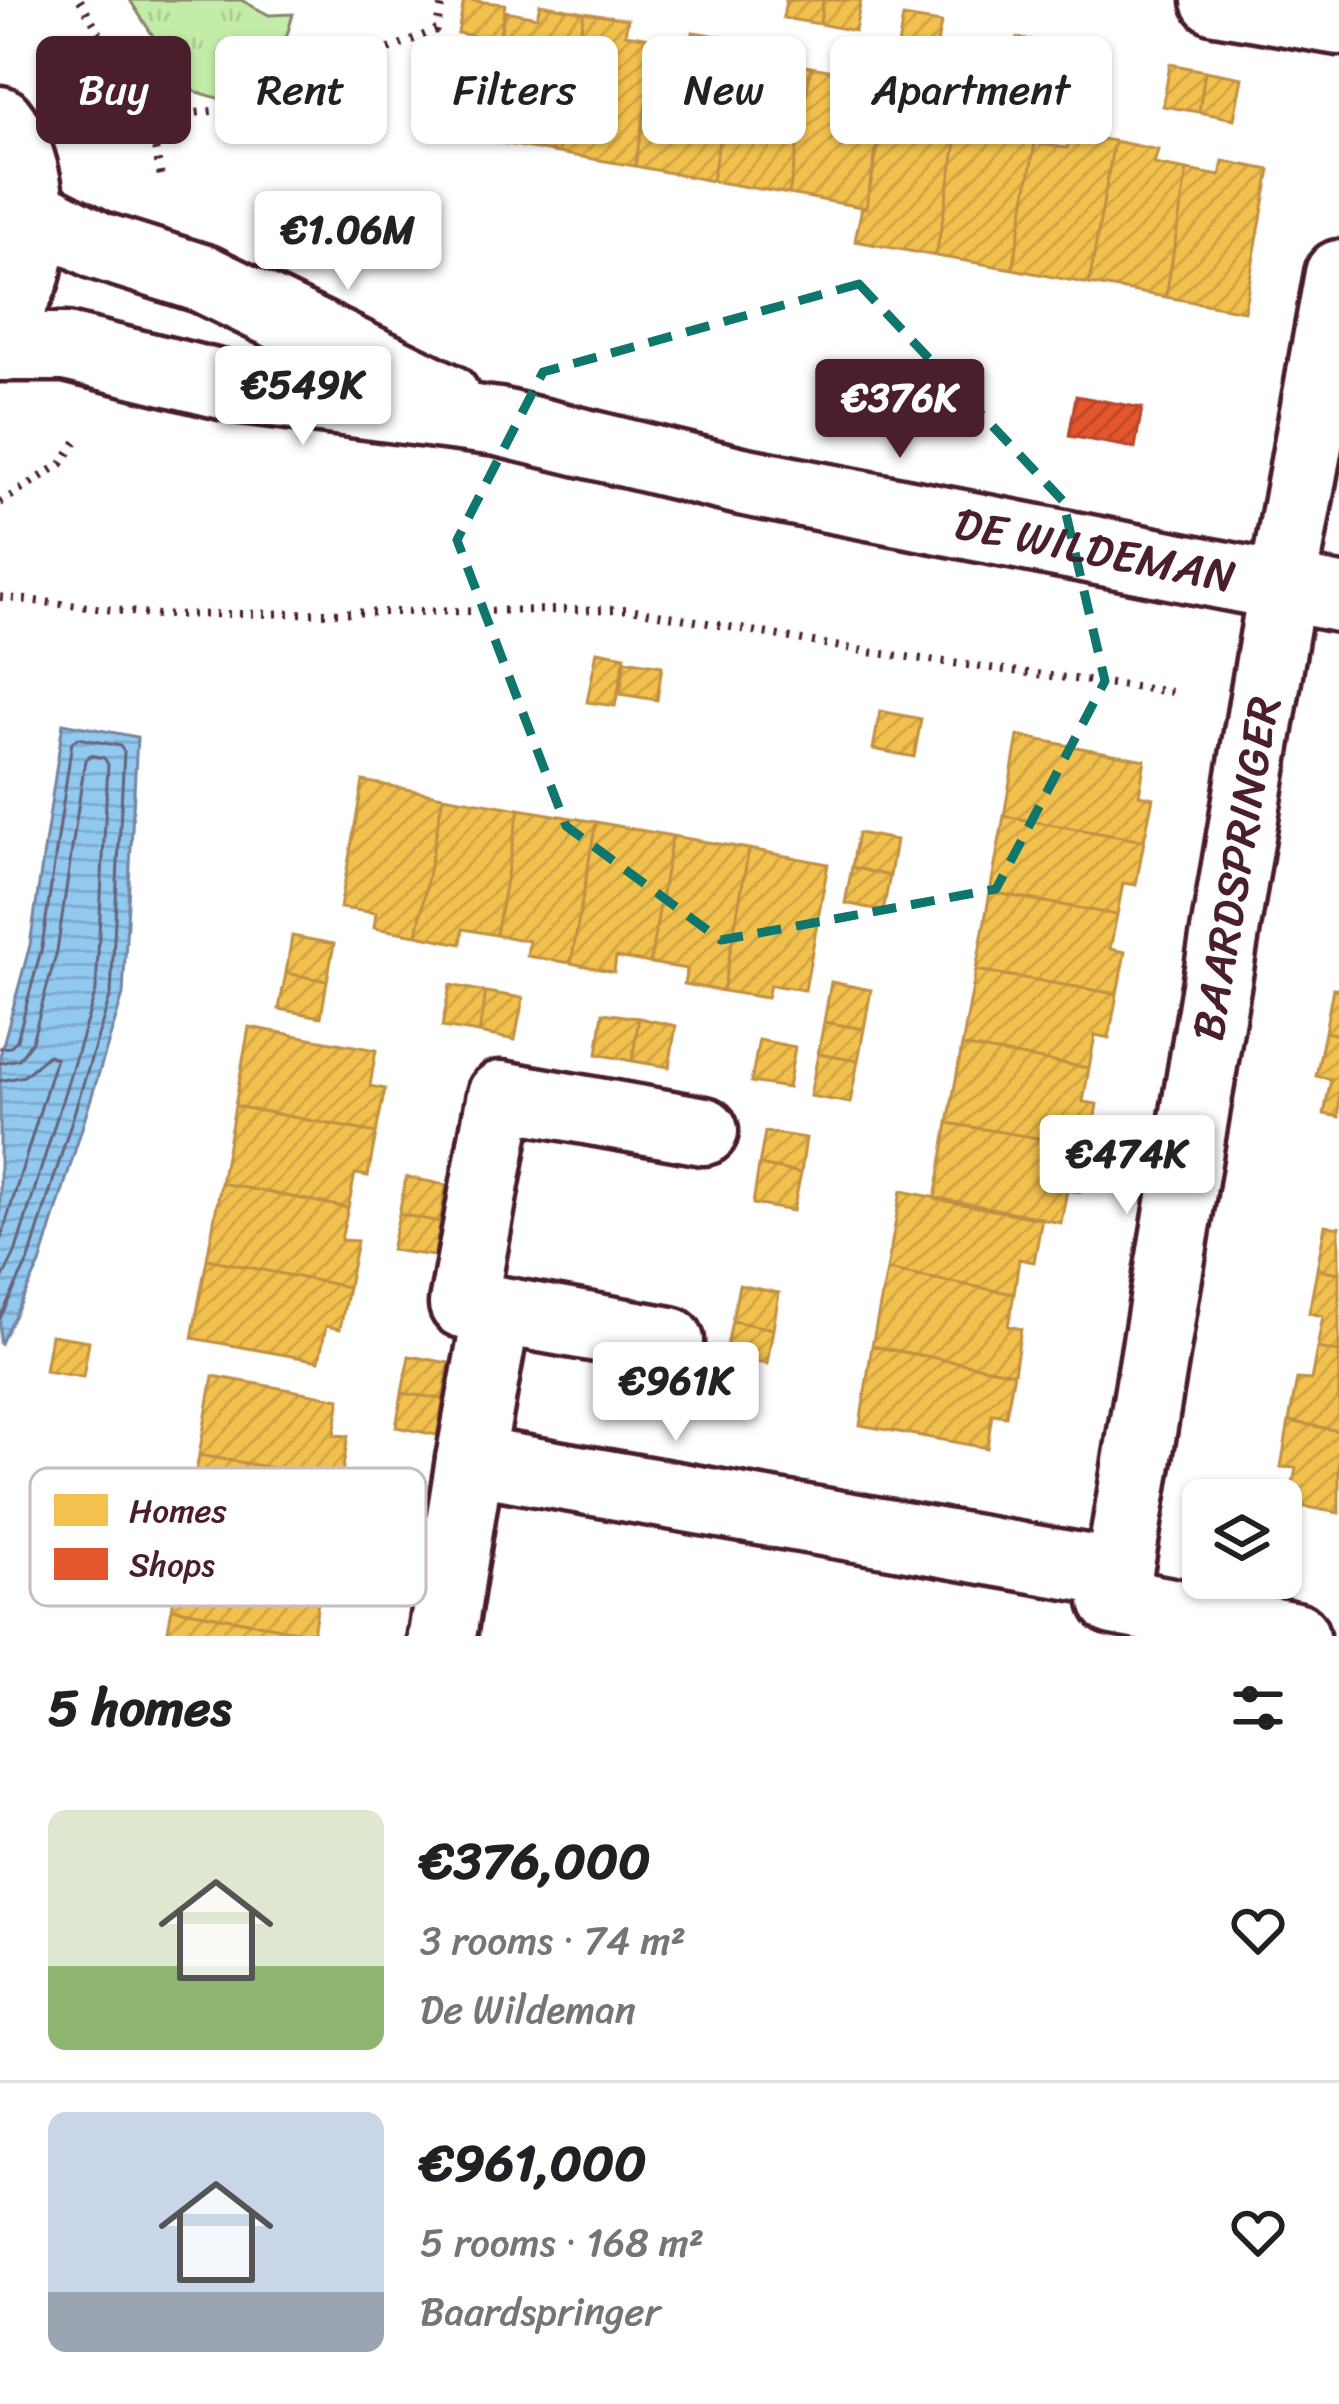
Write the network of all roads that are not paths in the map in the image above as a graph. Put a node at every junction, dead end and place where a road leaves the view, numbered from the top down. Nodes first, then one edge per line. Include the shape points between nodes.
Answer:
1 (1216, 0) edge
2 (1339, 21) edge
3 (0, 120) edge
4 (33, 212) junction
5 (1339, 274) edge
6 (0, 326) edge
7 (0, 347) edge
8 (497, 422) junction
9 (1311, 593) edge
10 (704, 1131) dead end
11 (497, 1311) junction
12 (670, 1341) dead end
13 (470, 1460) junction
14 (1119, 1574) junction
15 (442, 1636) edge
16 (1295, 1636) edge

1 - 2 street
3 - 4 street
4 - 6 street via 26,277
4 - 8 street, DE WILDEMAN via 99,247 203,278
5 - 9 street, BAARDSPRINGER
7 - 8 street, DE WILDEMAN via 66,347 236,388
8 - 9 street, DE WILDEMAN via 741,482
9 - 14 street, BAARDSPRINGER via 1264,704
10 - 11 street via 501,1095 463,1304
11 - 12 street
11 - 13 street
13 - 14 street
13 - 15 street
14 - 16 street via 1114,1601

